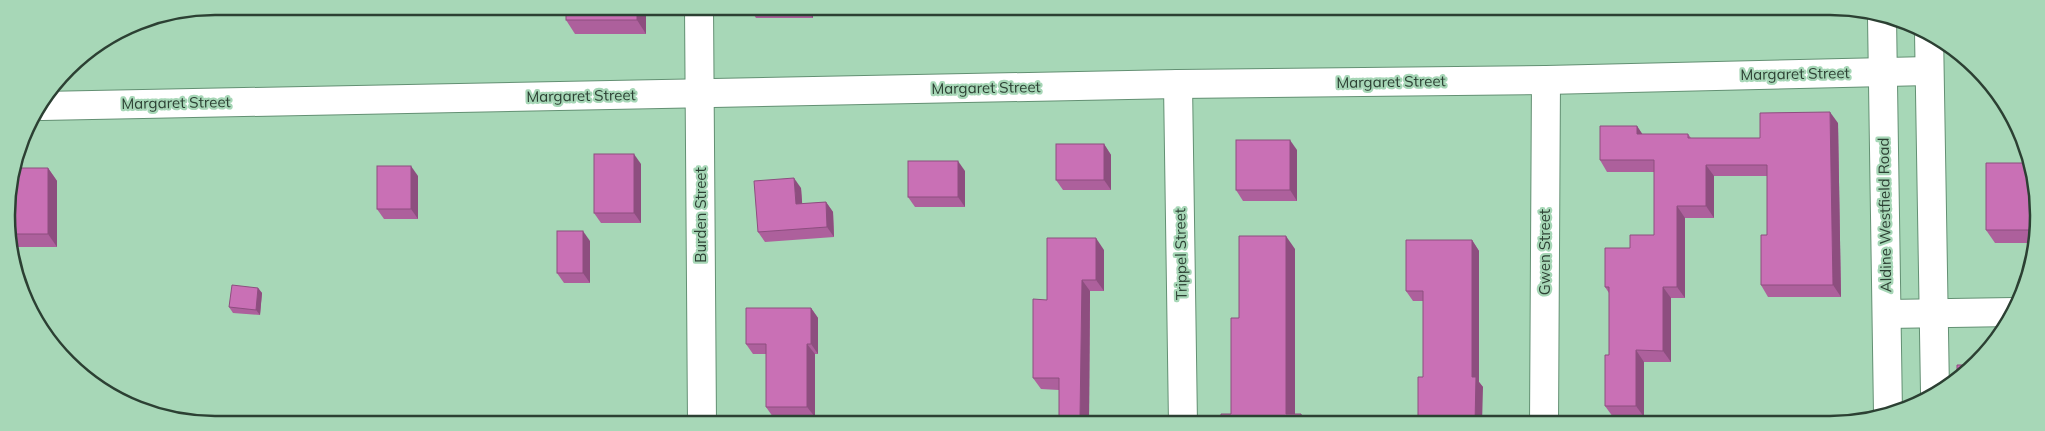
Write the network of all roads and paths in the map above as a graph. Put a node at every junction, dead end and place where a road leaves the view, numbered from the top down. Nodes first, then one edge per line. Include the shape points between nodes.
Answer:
1 (699, 15) edge
2 (1882, 22) edge
3 (1929, 42) edge
4 (1929, 71) junction
5 (1882, 72) junction
6 (1546, 80) junction
7 (1178, 84) junction
8 (700, 94) junction
9 (48, 106) edge
10 (2005, 312) edge
11 (1934, 313) junction
12 (1887, 314) junction
13 (1935, 386) edge
14 (1888, 407) edge
15 (702, 416) edge
16 (1183, 416) edge
17 (1544, 416) edge

1 - 8 street, Burden Street
2 - 5 street, Aldine Westfield Road
3 - 4 street
4 - 5 street, Margaret Street
4 - 11 street
5 - 6 street, Margaret Street
5 - 12 street, Aldine Westfield Road
6 - 7 street, Margaret Street
6 - 17 street, Gwen Street
7 - 8 street, Margaret Street
7 - 16 street, Trippel Street
8 - 9 street, Margaret Street
8 - 15 street, Burden Street
10 - 11 street
11 - 12 street
11 - 13 street
12 - 14 street, Aldine Westfield Road

